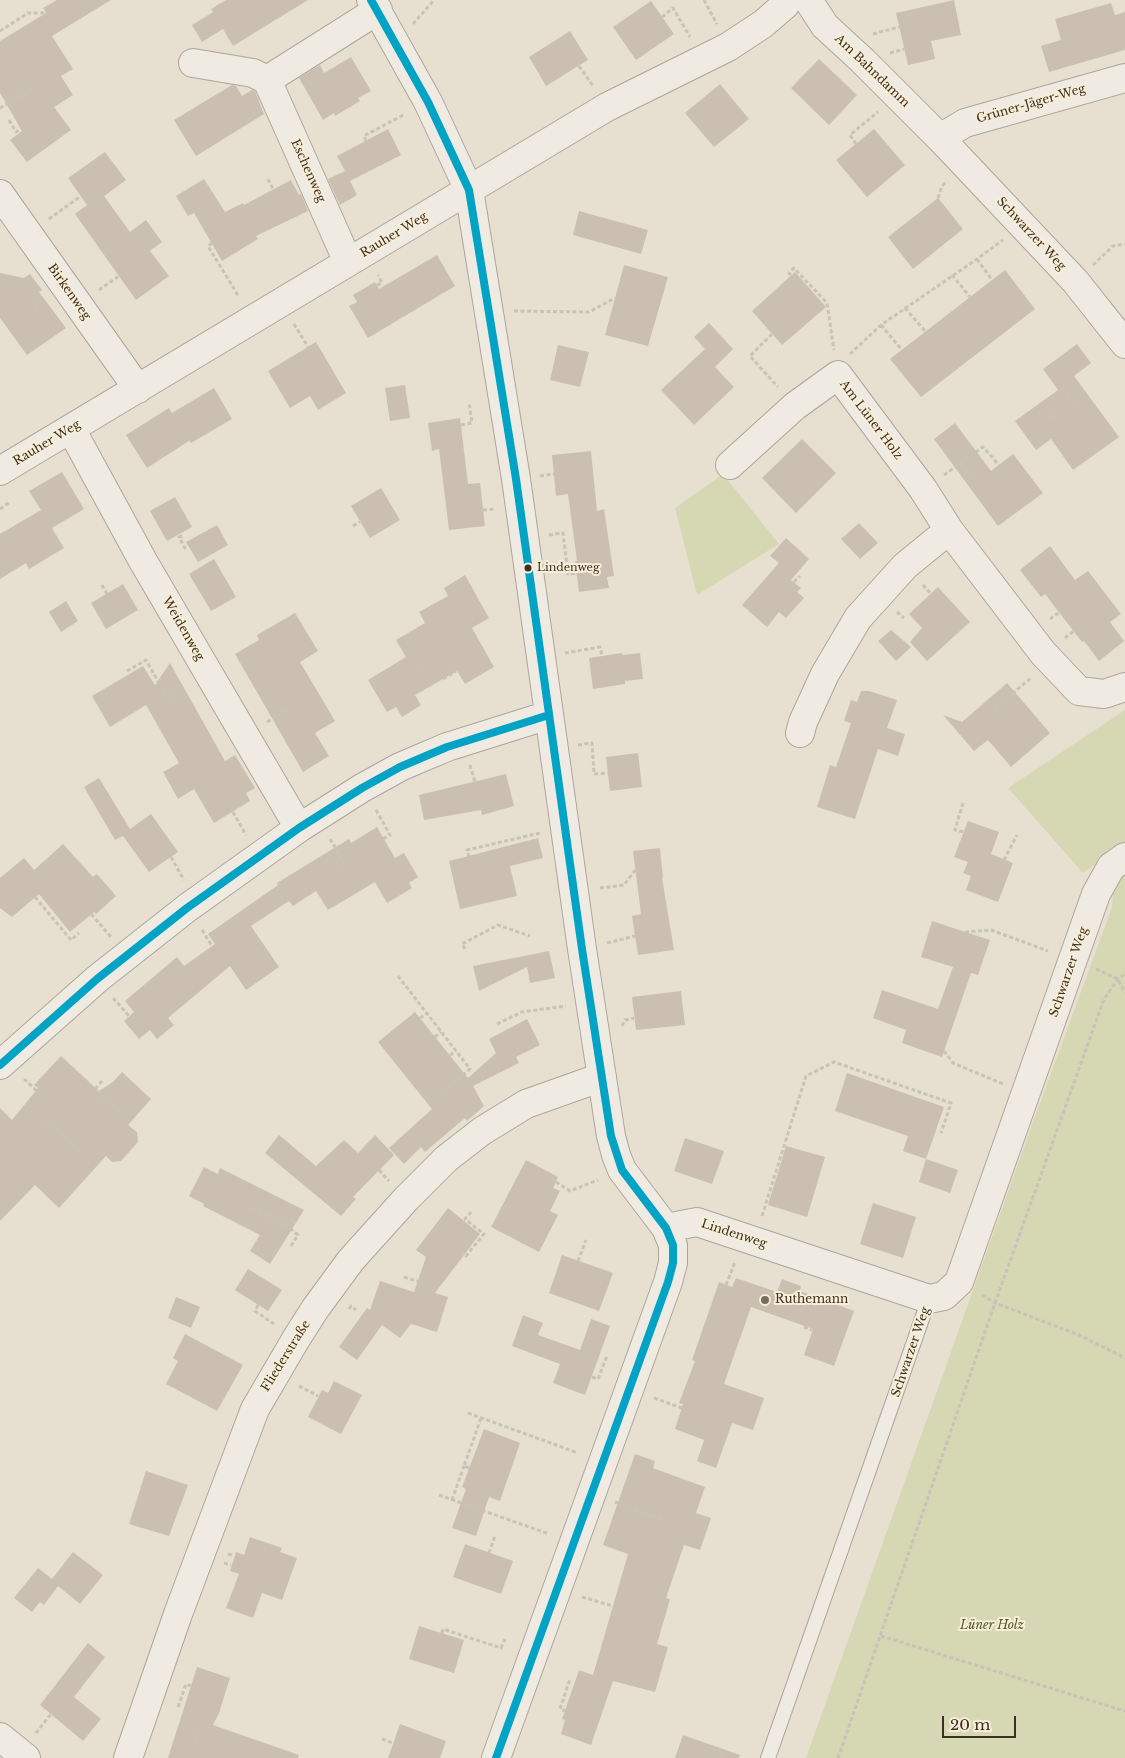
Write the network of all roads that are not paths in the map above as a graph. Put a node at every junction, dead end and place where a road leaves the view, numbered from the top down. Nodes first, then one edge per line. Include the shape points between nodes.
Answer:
1 (787, 0) edge
2 (808, 0) edge
3 (374, 5) edge
4 (193, 63) dead end
5 (1125, 78) edge
6 (267, 80) junction
7 (940, 138) junction
8 (469, 190) junction
9 (0, 194) edge
10 (348, 262) junction
11 (1123, 335) edge
12 (138, 389) junction
13 (71, 429) junction
14 (730, 465) dead end
15 (0, 471) edge
16 (948, 530) junction
17 (1125, 687) edge
18 (549, 715) junction
19 (800, 733) dead end
20 (308, 822) junction
21 (1125, 857) edge
22 (0, 1065) edge
23 (602, 1077) junction
24 (666, 1228) junction
25 (929, 1299) junction
26 (0, 1737) edge
27 (26, 1758) edge
28 (128, 1758) edge
29 (496, 1758) edge
30 (768, 1758) edge

1 - 8 street, Rauher Weg via 763,24 728,47 606,107
2 - 7 street, Am Bahndamm via 825,26
3 - 6 street
3 - 8 street via 428,102
4 - 6 street via 254,74
5 - 7 street, Grüner-Jäger-Weg via 965,123
6 - 10 street, Eschenweg
7 - 11 street, Schwarzer Weg
8 - 10 street, Rauher Weg
8 - 18 street
9 - 12 street, Birkenweg
10 - 12 street, Rauher Weg
12 - 13 street, Rauher Weg
13 - 15 street, Rauher Weg
13 - 20 street, Weidenweg via 143,561
14 - 16 street, Am Lüner Holz via 795,406 838,375 923,489
16 - 17 street, Am Lüner Holz via 1078,692 1104,694
16 - 19 street via 905,566 858,618 825,674
18 - 20 street via 447,746 400,767
18 - 23 street
20 - 22 street via 187,908 42,1026
21 - 25 street, Schwarzer Weg via 1111,867 1096,894 959,1282 944,1296
23 - 24 street via 611,1136 622,1170
23 - 28 street, Fliederstraße via 526,1104 482,1131 446,1159 351,1260 315,1309 255,1409
24 - 25 street, Lindenweg via 698,1222
24 - 29 street via 673,1245 668,1282
25 - 30 lane, Schwarzer Weg
26 - 27 street

